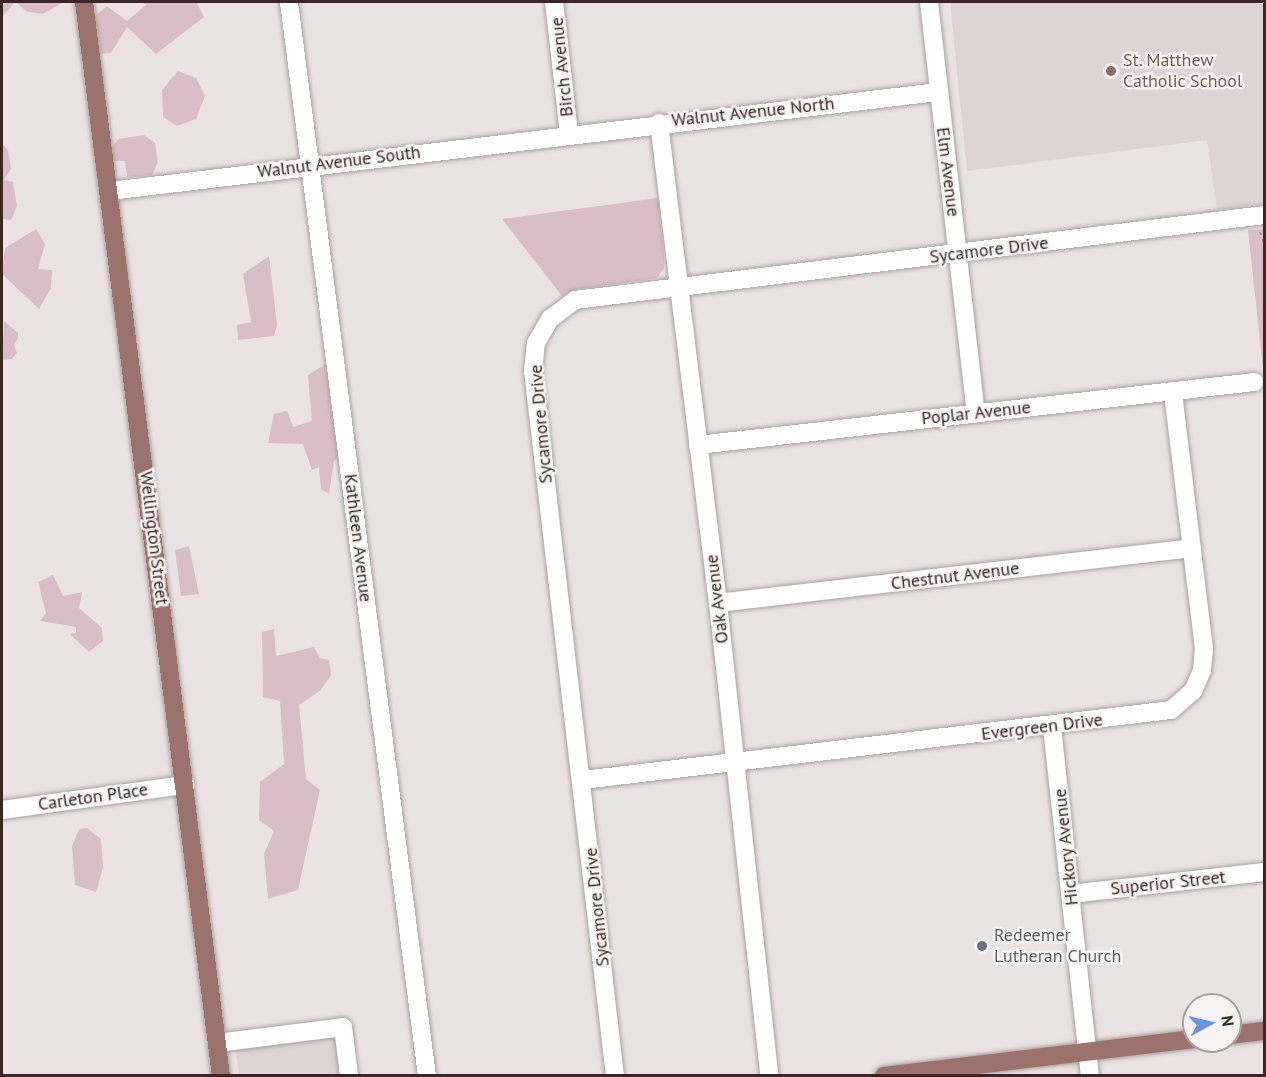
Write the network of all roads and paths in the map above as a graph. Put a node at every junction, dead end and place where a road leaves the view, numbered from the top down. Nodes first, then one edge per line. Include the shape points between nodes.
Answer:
1 (84, 2) edge
2 (289, 2) edge
3 (554, 2) edge
4 (928, 2) edge
5 (938, 92) junction
6 (659, 123) junction
7 (569, 133) junction
8 (310, 165) junction
9 (110, 191) junction
10 (1264, 215) edge
11 (958, 255) junction
12 (679, 286) junction
13 (1254, 382) dead end
14 (1173, 391) junction
15 (976, 413) junction
16 (698, 445) junction
17 (1192, 548) junction
18 (718, 603) junction
19 (1052, 727) junction
20 (736, 764) junction
21 (583, 780) junction
22 (185, 785) junction
23 (2, 810) edge
24 (1264, 872) edge
25 (1071, 894) junction
26 (1264, 1031) edge
27 (1242, 1034) edge
28 (1182, 1041) edge
29 (217, 1043) junction
30 (1087, 1053) junction
31 (926, 1073) edge
32 (221, 1076) edge
33 (349, 1076) edge
34 (427, 1076) edge
35 (615, 1076) edge
36 (770, 1076) edge
37 (884, 1076) edge
38 (1090, 1076) edge

1 - 9 main road, Wellington Street
2 - 8 street, Kathleen Avenue
3 - 7 street, Birch Avenue
4 - 5 street, Elm Avenue
5 - 6 street, Walnut Avenue North
5 - 11 street, Elm Avenue
6 - 7 street, Walnut Avenue North
6 - 12 street, Oak Avenue
7 - 8 street, Walnut Avenue South
8 - 9 street, Walnut Avenue South
8 - 34 street, Kathleen Avenue
9 - 22 main road, Wellington Street
10 - 11 street, Sycamore Drive
11 - 12 street, Sycamore Drive
11 - 15 street, Elm Avenue
12 - 16 street, Oak Avenue
12 - 21 street, Sycamore Drive via 575,300 550,318 536,343 533,371
13 - 14 street, Poplar Avenue
14 - 15 street, Poplar Avenue
14 - 17 street, Evergreen Drive
15 - 16 street, Poplar Avenue
16 - 18 street, Oak Avenue
17 - 18 street, Chestnut Avenue
17 - 19 street, Evergreen Drive via 1204,649 1202,671 1193,691 1171,710
18 - 20 street, Oak Avenue
19 - 20 street, Evergreen Drive
19 - 25 street, Hickory Avenue
20 - 21 street, Evergreen Drive
20 - 36 street, Oak Avenue
21 - 35 street, Sycamore Drive
22 - 23 street, Carleton Place
22 - 29 main road, Wellington Street
24 - 25 street, Superior Street
25 - 30 street, Hickory Avenue
26 - 27 main road
28 - 30 main road
29 - 32 main road, Wellington Street
29 - 33 street via 343,1027
30 - 31 main road
30 - 38 street, Hickory Avenue
31 - 37 main road

